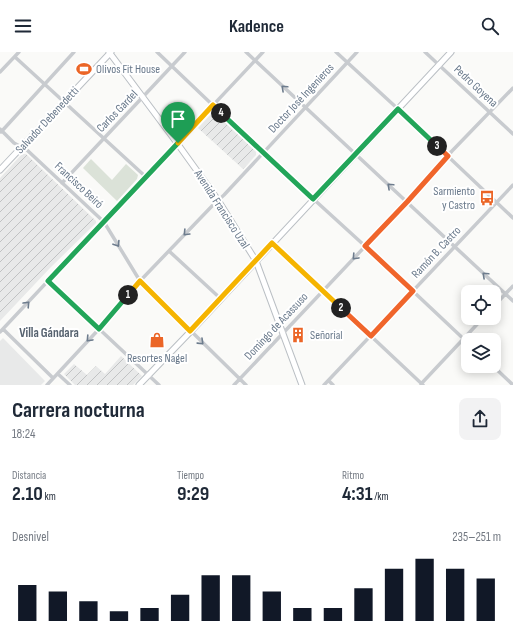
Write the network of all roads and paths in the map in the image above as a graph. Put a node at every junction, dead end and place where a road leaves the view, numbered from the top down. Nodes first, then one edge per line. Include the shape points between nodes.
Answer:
1 (19, 52) edge
2 (74, 52) edge
3 (110, 52) edge
4 (157, 52) edge
5 (185, 52) edge
6 (246, 52) edge
7 (263, 52) edge
8 (336, 52) edge
9 (357, 52) edge
10 (425, 52) edge
11 (451, 52) edge
12 (15, 57) junction
13 (255, 60) junction
14 (347, 62) junction
15 (439, 65) junction
16 (172, 66) junction
17 (0, 72) edge
18 (44, 84) junction
19 (513, 88) edge
20 (143, 98) junction
21 (64, 102) junction
22 (213, 105) junction
23 (306, 107) junction
24 (398, 109) junction
25 (489, 112) junction
26 (0, 131) edge
27 (513, 134) edge
28 (104, 139) junction
29 (178, 143) junction
30 (22, 147) junction
31 (263, 153) junction
32 (356, 154) junction
33 (448, 156) junction
34 (0, 170) edge
35 (146, 177) junction
36 (62, 183) junction
37 (513, 185) edge
38 (313, 199) junction
39 (218, 200) junction
40 (407, 202) junction
41 (497, 203) junction
42 (513, 218) edge
43 (104, 222) junction
44 (272, 243) junction
45 (365, 246) junction
46 (454, 247) junction
47 (169, 251) junction
48 (256, 261) junction
49 (48, 281) junction
50 (140, 281) junction
51 (513, 286) edge
52 (323, 291) junction
53 (413, 291) junction
54 (505, 294) junction
55 (501, 298) edge
56 (221, 299) junction
57 (513, 301) edge
58 (476, 325) edge
59 (3, 329) junction
60 (99, 329) junction
61 (190, 331) junction
62 (0, 332) edge
63 (469, 333) edge
64 (283, 334) junction
65 (371, 336) junction
66 (461, 337) edge
67 (461, 341) edge
68 (500, 373) edge
69 (58, 374) junction
70 (148, 375) junction
71 (53, 378) junction
72 (240, 379) junction
73 (329, 381) junction
74 (421, 384) edge
75 (47, 385) edge
76 (70, 385) edge
77 (139, 385) edge
78 (159, 385) edge
79 (234, 385) edge
80 (246, 385) edge
81 (302, 385) edge
82 (324, 385) edge
83 (333, 385) edge
84 (513, 385) edge

1 - 12 street
2 - 18 street
3 - 20 street, Avenida Francisco Uzal
3 - 21 street, Salvador Debenedetti
4 - 16 street
5 - 16 street, Carlos Gardel
6 - 13 street
7 - 13 street
8 - 14 street
9 - 14 street, Doctor José Ingenieros
10 - 15 street, Pedro Goyena
11 - 15 street
12 - 17 street
12 - 18 street
13 - 22 street
23 -> 13 street
14 - 23 street, Doctor José Ingenieros
14 - 24 street
15 - 24 street
15 - 25 street, Pedro Goyena
16 - 20 street, Carlos Gardel
16 - 22 street
18 - 21 street
18 - 26 street
19 - 25 street, Domingo de Acassuso
20 - 28 street, Carlos Gardel
20 - 29 street, Avenida Francisco Uzal
21 - 28 street
21 - 30 street, Salvador Debenedetti
22 - 29 street
22 - 31 street
23 - 31 street, Doctor José Ingenieros
23 - 32 street
24 - 32 street
24 - 33 street
25 - 27 street, Pedro Goyena
25 - 33 street, Domingo de Acassuso
26 - 30 street, Francisco Beiró
28 - 35 street
28 - 36 street, Carlos Gardel
29 - 35 street
29 - 39 street, Avenida Francisco Uzal
30 - 34 street, Salvador Debenedetti
30 - 36 street, Francisco Beiró
31 - 38 street
31 - 39 street, Doctor José Ingenieros
32 - 38 street
40 -> 32 street
33 - 40 street, Domingo de Acassuso
33 - 41 street
35 - 43 street
36 - 43 street, Francisco Beiró
37 - 41 street, Ramón B. Castro
38 - 44 street
38 - 45 street
39 -> 47 street, Doctor José Ingenieros
39 - 48 street, Avenida Francisco Uzal
40 - 45 street, Domingo de Acassuso
40 - 46 street
41 - 42 street
41 - 46 street, Ramón B. Castro
43 - 49 street
43 -> 50 street, Francisco Beiró
44 - 48 street
44 - 52 street
45 -> 52 street, Domingo de Acassuso
45 - 53 street
46 - 53 street, Ramón B. Castro
54 -> 46 street
47 - 50 street, Doctor José Ingenieros
47 - 56 street
48 - 56 street
48 - 64 street, Avenida Francisco Uzal
59 -> 49 street
49 - 60 street
50 - 60 street, Doctor José Ingenieros
50 - 61 street, Francisco Beiró
51 - 54 street
52 - 64 street, Domingo de Acassuso
52 - 65 street
53 - 65 street, Ramón B. Castro
53 - 66 street
54 - 55 street
54 - 57 street
56 - 61 street
58 - 63 street
59 - 62 street
59 - 71 street
60 -> 69 street, Doctor José Ingenieros
60 - 70 street
61 - 70 street
61 -> 72 street, Francisco Beiró
64 - 72 street, Domingo de Acassuso
64 - 81 street, Avenida Francisco Uzal
65 - 73 street, Ramón B. Castro
65 - 74 street
67 - 74 street
68 - 84 street
69 - 71 street, Doctor José Ingenieros
69 - 76 street
70 - 77 street
70 - 78 street
71 - 75 street, Doctor José Ingenieros
72 - 79 street, Domingo de Acassuso
72 - 80 street, Francisco Beiró
73 - 82 street, Ramón B. Castro
73 - 83 street

